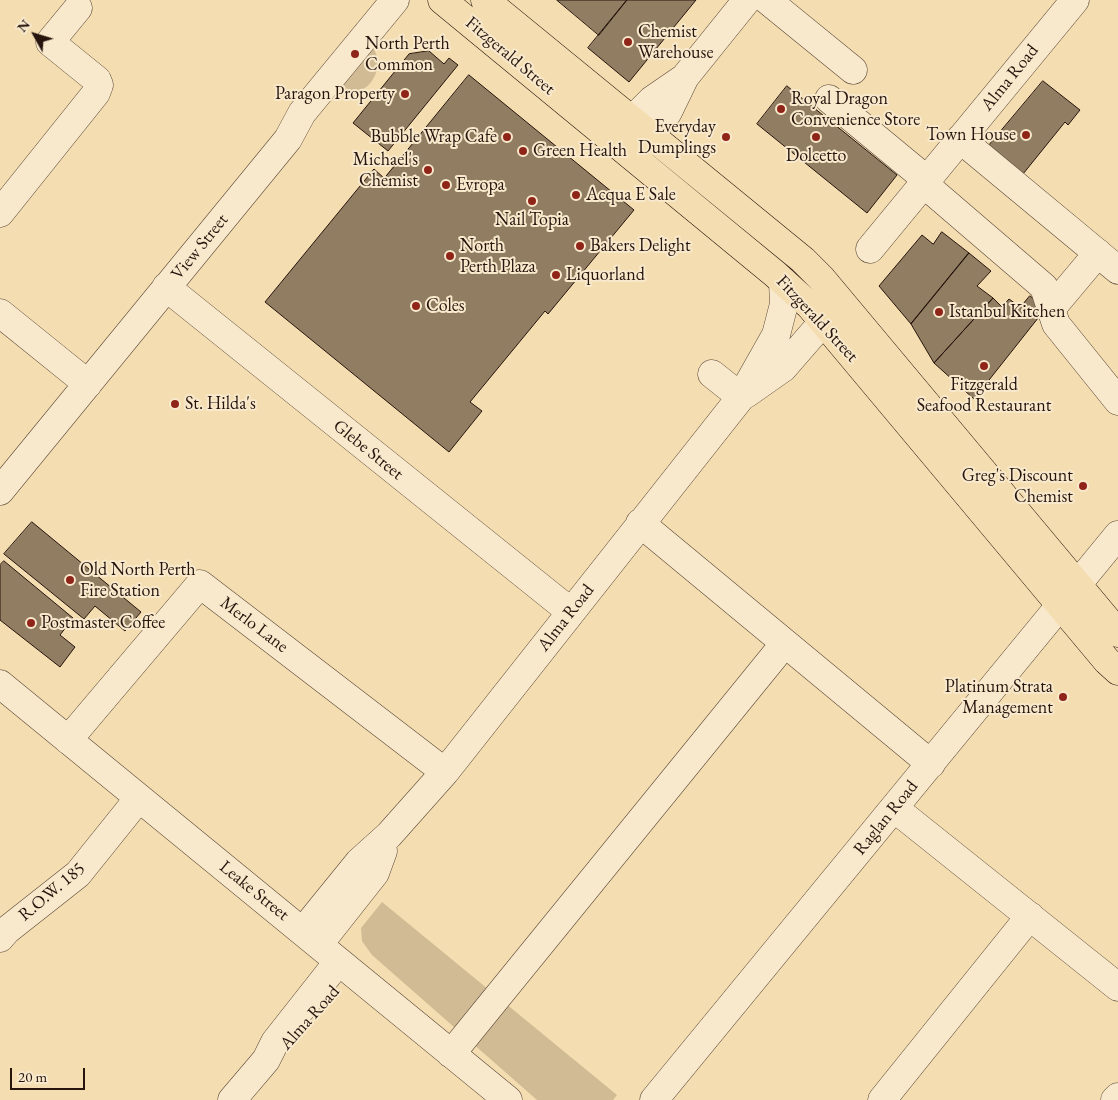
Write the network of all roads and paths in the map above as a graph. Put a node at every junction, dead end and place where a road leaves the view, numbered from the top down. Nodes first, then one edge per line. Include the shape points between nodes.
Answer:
1 (395, 0) edge
2 (442, 0) edge
3 (485, 0) edge
4 (747, 0) edge
5 (767, 0) edge
6 (1075, 0) edge
7 (78, 8) dead end
8 (853, 70) dead end
9 (829, 99) dead end
10 (641, 128) junction
11 (960, 139) junction
12 (623, 150) junction
13 (926, 182) junction
14 (0, 213) edge
15 (870, 249) dead end
16 (1108, 261) edge
17 (783, 282) junction
18 (166, 288) junction
19 (838, 296) junction
20 (1051, 309) junction
21 (0, 313) edge
22 (823, 322) junction
23 (712, 374) dead end
24 (88, 384) junction
25 (741, 397) junction
26 (1118, 401) edge
27 (0, 491) edge
28 (640, 523) junction
29 (1118, 535) edge
30 (1069, 595) junction
31 (571, 612) junction
32 (1118, 633) edge
33 (785, 643) junction
34 (1118, 671) edge
35 (0, 684) edge
36 (68, 740) junction
37 (931, 764) junction
38 (445, 772) junction
39 (139, 798) junction
40 (894, 808) junction
41 (1030, 916) junction
42 (0, 938) edge
43 (328, 953) junction
44 (1118, 986) edge
45 (451, 1054) junction
46 (1118, 1096) edge
47 (232, 1100) edge
48 (508, 1100) edge
49 (654, 1100) edge
50 (882, 1100) edge
51 (1115, 1100) edge

1 - 18 street, View Street via 302,112 288,139
2 - 12 main road, Fitzgerald Street
3 - 10 main road, Fitzgerald Street
4 - 10 street via 686,77 652,100
5 - 8 street
6 - 11 street, Alma Road
7 - 14 street via 50,42 97,80 96,93
9 - 13 street
10 - 12 street
10 - 19 main road, Fitzgerald Street via 803,260
11 - 13 street, Alma Road
11 - 16 street
12 - 17 main road, Fitzgerald Street
13 - 15 street, Alma Road
13 - 20 street via 1044,288
16 - 20 street
17 - 22 main road, Fitzgerald Street
17 - 25 street, Alma Road via 784,304 776,335
18 - 24 street, View Street
18 - 31 street, Glebe Street
19 - 22 street, Alma Road
19 - 30 main road, Fitzgerald Street
20 - 26 street via 1056,324
21 - 24 street
22 - 25 street, Alma Road via 783,368
22 - 30 main road, Fitzgerald Street
23 - 25 street
24 - 27 street, View Street
25 - 28 street, Alma Road
28 - 31 street, Alma Road
28 - 33 street
29 - 30 street, Raglan Road
30 - 32 main road, Fitzgerald Street
30 - 34 main road, Fitzgerald Street
30 - 37 street, Raglan Road
31 - 38 street, Alma Road
33 - 37 street
33 - 45 street
35 - 36 street, Leake Street
36 - 38 street, Merlo Lane via 200,584
36 - 39 street, Leake Street
37 - 40 street, Raglan Road
38 - 43 street, Alma Road via 388,835 375,873
39 - 42 street, R.O.W. 185 via 78,874
39 - 43 street, Leake Street
40 - 41 street
40 - 49 street, Raglan Road
41 - 44 street
41 - 50 street
43 - 45 street, Leake Street
43 - 47 street, Alma Road via 283,1051 266,1060
45 - 48 street, Leake Street
46 - 51 street

